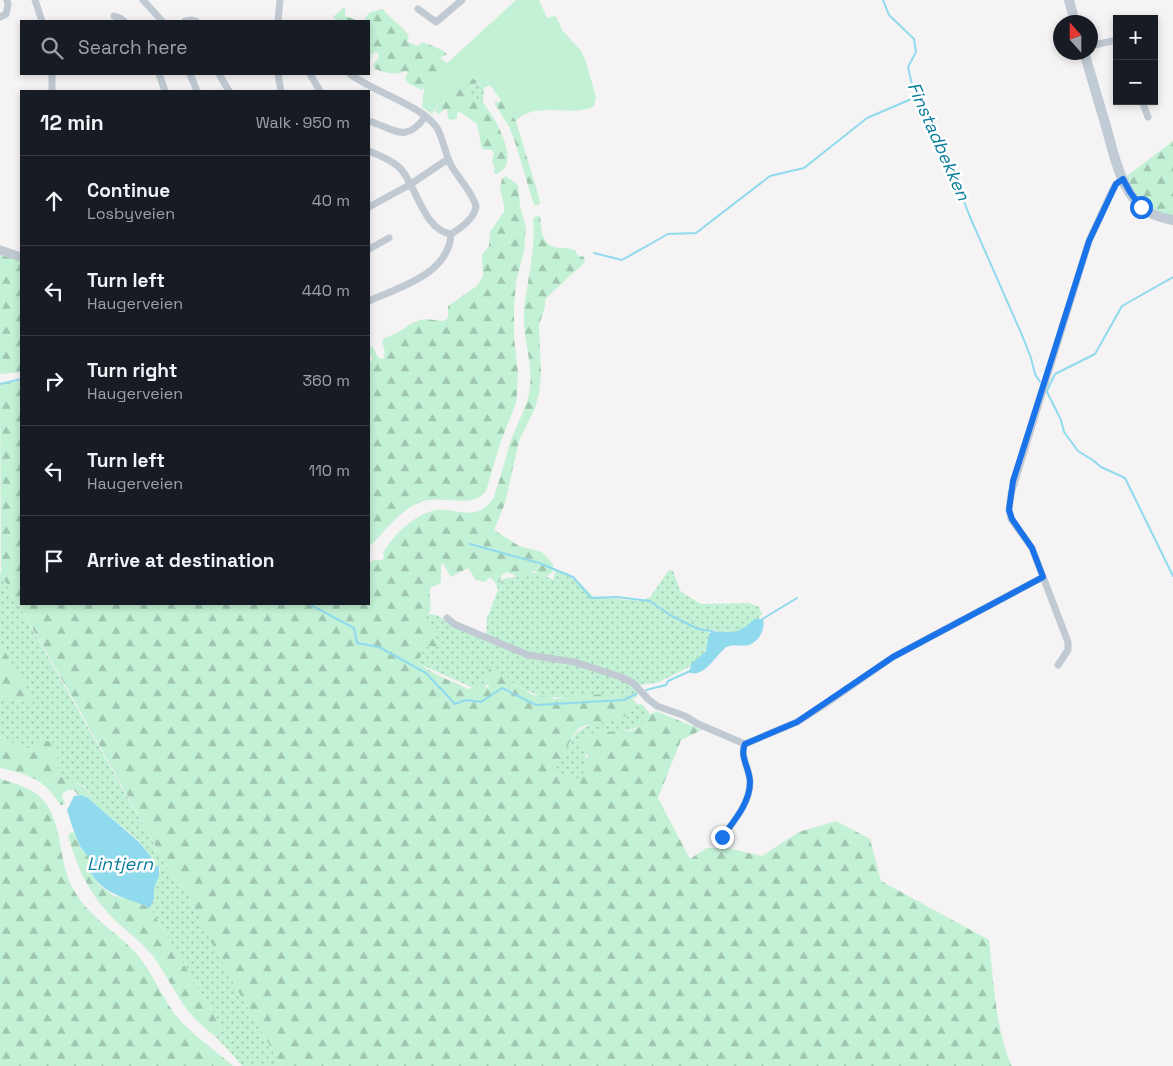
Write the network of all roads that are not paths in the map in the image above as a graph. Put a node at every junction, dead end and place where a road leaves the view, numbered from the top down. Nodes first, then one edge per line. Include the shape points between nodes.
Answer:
1 (7, 0) edge
2 (35, 0) edge
3 (143, 0) edge
4 (280, 0) edge
5 (462, 0) edge
6 (1069, 0) edge
7 (418, 9) dead end
8 (1073, 15) edge
9 (114, 16) dead end
10 (0, 17) edge
11 (42, 20) edge
12 (123, 20) edge
13 (161, 20) edge
14 (278, 20) edge
15 (1113, 41) edge
16 (1098, 44) edge
17 (1086, 60) edge
18 (52, 75) edge
19 (159, 75) edge
20 (190, 75) edge
21 (220, 75) edge
22 (278, 75) edge
23 (311, 75) edge
24 (352, 75) edge
25 (52, 90) edge
26 (165, 90) edge
27 (197, 90) edge
28 (228, 90) edge
29 (282, 90) edge
30 (319, 90) edge
31 (1144, 105) edge
32 (425, 117) junction
33 (1148, 117) dead end
34 (370, 121) edge
35 (370, 151) edge
36 (448, 159) junction
37 (1123, 179) junction
38 (411, 184) junction
39 (370, 206) edge
40 (1173, 220) edge
41 (451, 234) junction
42 (389, 238) dead end
43 (370, 248) edge
44 (0, 250) edge
45 (20, 257) edge
46 (370, 301) edge
47 (1043, 577) junction
48 (447, 618) dead end
49 (1058, 665) dead end
50 (745, 744) junction
51 (722, 837) dead end

1 - 10 street via 6,14
2 - 11 street
3 - 13 street
4 - 14 street
5 - 7 street via 436,22
6 - 8 main road
9 - 12 street
15 - 16 street
17 - 37 main road
18 - 25 street
19 - 26 street
20 - 27 street
21 - 28 street
22 - 29 street
23 - 30 street
24 - 32 street
31 - 33 street
32 - 34 street via 406,133
32 - 36 street via 438,130
35 - 38 street via 397,166
36 - 38 street
36 - 41 street via 476,206 472,216
37 - 40 main road via 1141,207 1161,218
37 - 47 street via 1111,193 1089,241 1010,494 1012,519 1032,548
38 - 39 street
38 - 41 street via 431,221
41 - 46 street via 446,254 433,270
42 - 43 street
44 - 45 street
47 - 49 street via 1068,642 1068,650
47 - 50 street via 893,657 797,722
48 - 50 street via 528,656 576,662 621,677 633,683 657,706
50 - 51 street via 742,749 750,782 748,795 737,818

